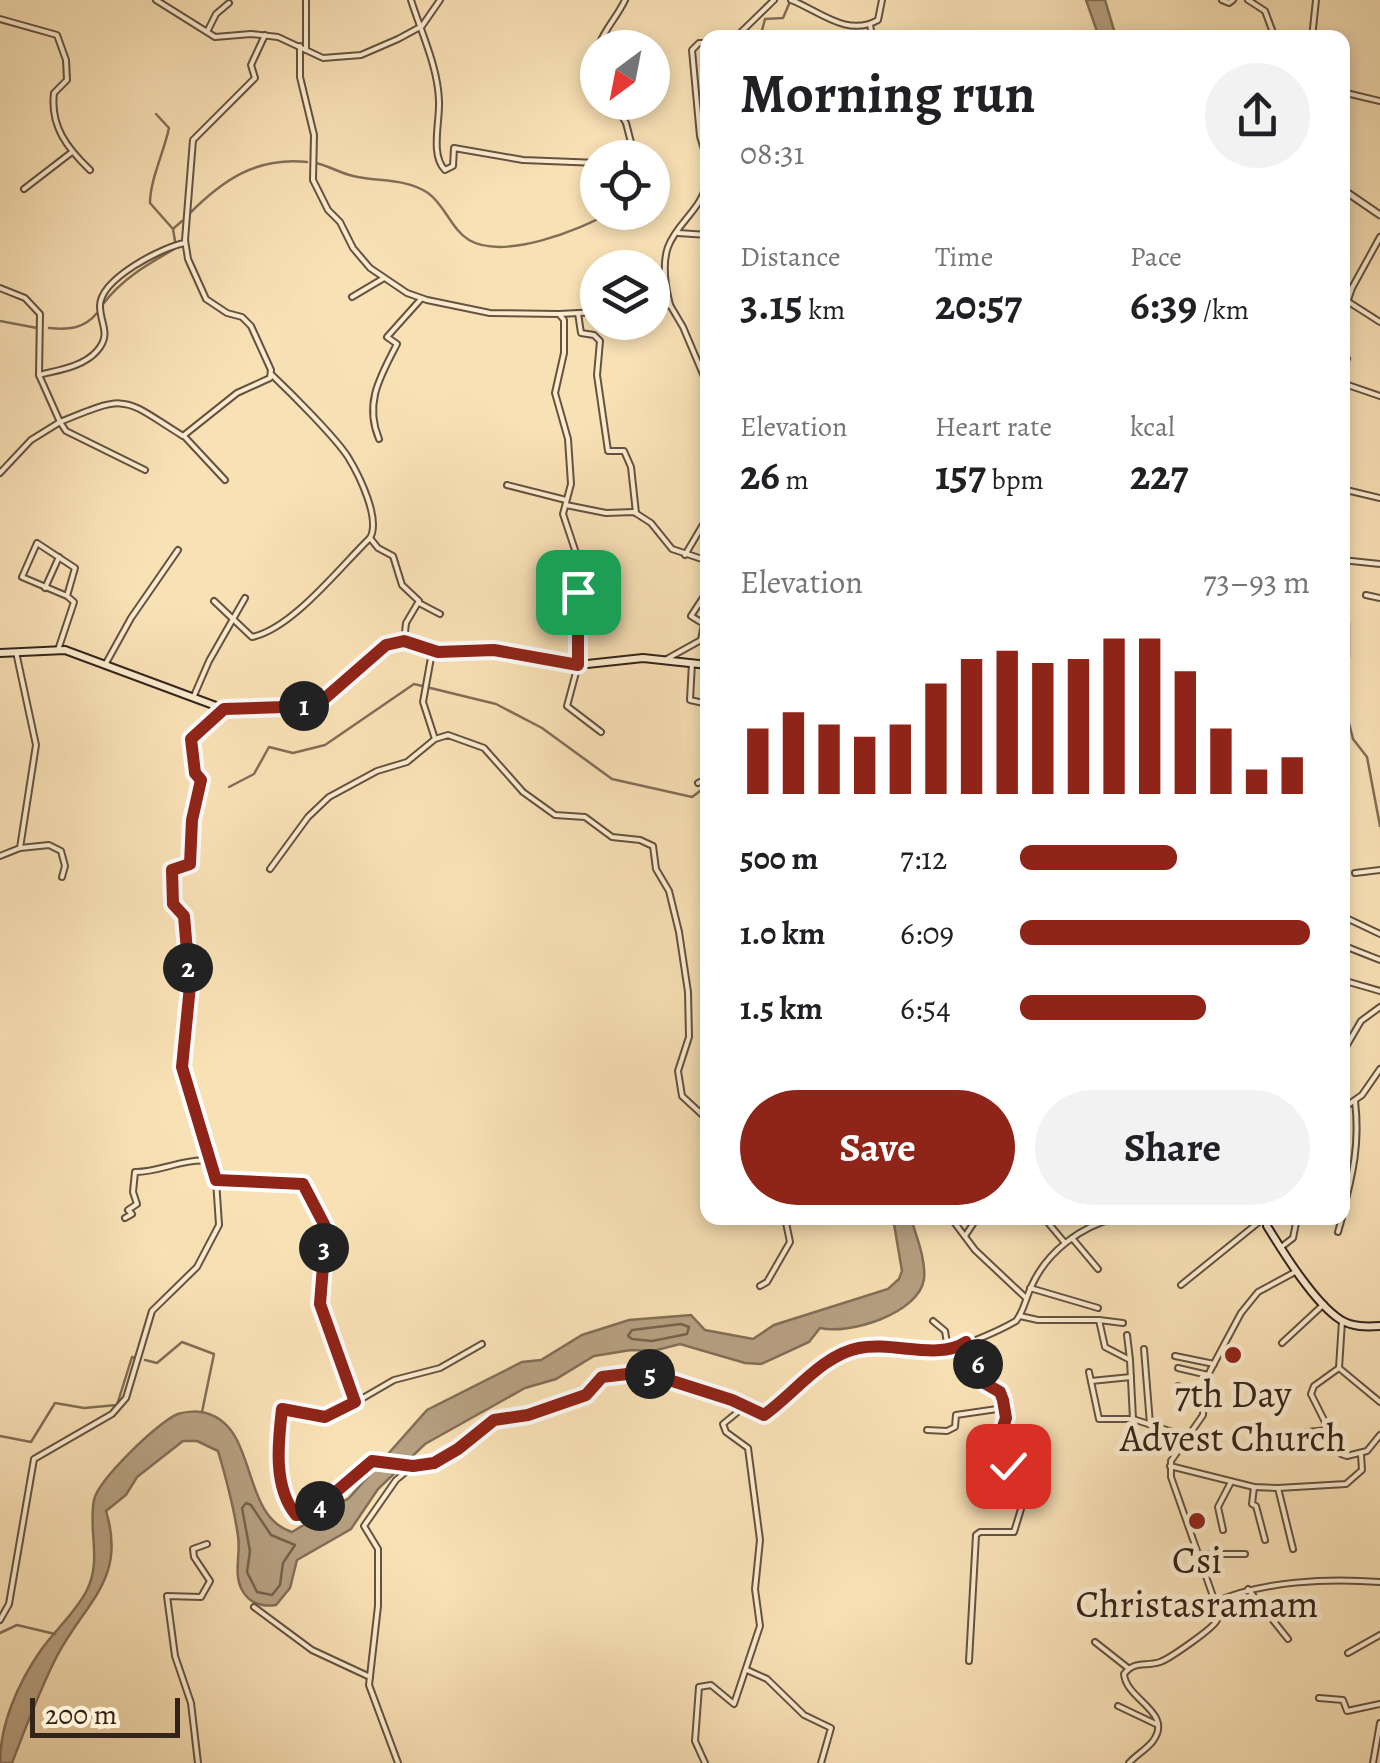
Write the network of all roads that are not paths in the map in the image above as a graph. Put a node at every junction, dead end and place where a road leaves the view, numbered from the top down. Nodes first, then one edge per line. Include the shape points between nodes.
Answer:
1 (156, 0) edge
2 (306, 0) edge
3 (411, 0) edge
4 (440, 0) edge
5 (626, 0) edge
6 (774, 0) edge
7 (790, 0) edge
8 (882, 0) edge
9 (1222, 0) edge
10 (1233, 0) edge
11 (1248, 0) edge
12 (1316, 0) edge
13 (230, 4) dead end
14 (0, 19) edge
15 (870, 24) junction
16 (422, 26) junction
17 (605, 30) edge
18 (744, 30) edge
19 (871, 30) edge
20 (1272, 30) edge
21 (1313, 30) edge
22 (207, 31) junction
23 (265, 35) junction
24 (700, 44) edge
25 (300, 46) junction
26 (306, 50) junction
27 (1350, 94) edge
28 (1380, 101) edge
29 (700, 136) edge
30 (72, 152) junction
31 (580, 162) edge
32 (90, 170) dead end
33 (24, 188) dead end
34 (1350, 195) edge
35 (700, 202) edge
36 (1380, 216) edge
37 (678, 233) junction
38 (700, 234) edge
39 (1380, 237) edge
40 (185, 242) junction
41 (668, 250) edge
42 (384, 278) junction
43 (0, 288) edge
44 (1350, 295) edge
45 (352, 297) dead end
46 (422, 299) junction
47 (1350, 303) edge
48 (670, 305) edge
49 (578, 313) joint
50 (559, 314) junction
51 (1380, 322) edge
52 (700, 367) edge
53 (272, 375) junction
54 (39, 376) junction
55 (1350, 386) edge
56 (1380, 396) edge
57 (60, 422) junction
58 (184, 436) junction
59 (378, 440) dead end
60 (145, 470) dead end
61 (0, 473) edge
62 (225, 480) dead end
63 (507, 485) dead end
64 (1350, 491) edge
65 (1380, 498) edge
66 (566, 503) junction
67 (636, 514) junction
68 (700, 529) edge
69 (370, 538) junction
70 (178, 550) dead end
71 (685, 554) junction
72 (59, 558) junction
73 (700, 559) edge
74 (1350, 561) edge
75 (1380, 564) edge
76 (44, 588) junction
77 (1366, 595) dead end
78 (67, 596) junction
79 (245, 598) dead end
80 (1380, 598) edge
81 (214, 602) dead end
82 (700, 602) edge
83 (419, 603) junction
84 (440, 614) dead end
85 (231, 620) junction
86 (700, 622) edge
87 (404, 641) junction
88 (700, 641) edge
89 (58, 650) junction
90 (432, 651) junction
91 (16, 652) junction
92 (0, 653) edge
93 (665, 660) junction
94 (692, 663) junction
95 (700, 664) edge
96 (105, 665) junction
97 (578, 665) junction
98 (193, 698) junction
99 (700, 702) edge
100 (224, 709) junction
101 (602, 732) dead end
102 (434, 739) junction
103 (20, 848) junction
104 (0, 856) edge
105 (270, 868) dead end
106 (1380, 870) edge
107 (1355, 873) dead end
108 (62, 878) dead end
109 (1350, 920) edge
110 (1380, 934) edge
111 (1350, 948) edge
112 (1380, 960) edge
113 (1350, 982) edge
114 (1380, 991) edge
115 (1380, 1007) edge
116 (1350, 1040) edge
117 (1380, 1069) edge
118 (1380, 1084) edge
119 (1369, 1085) junction
120 (1354, 1102) junction
121 (1350, 1104) edge
122 (700, 1113) edge
123 (210, 1161) junction
124 (216, 1180) junction
125 (1350, 1185) edge
126 (125, 1218) dead end
127 (786, 1225) edge
128 (956, 1225) edge
129 (972, 1225) edge
130 (1050, 1225) edge
131 (1092, 1225) edge
132 (1261, 1225) edge
133 (1267, 1225) edge
134 (1296, 1225) edge
135 (1340, 1225) edge
136 (1338, 1232) dead end
137 (965, 1236) junction
138 (1072, 1237) junction
139 (1065, 1243) junction
140 (1280, 1248) junction
141 (1098, 1269) dead end
142 (1295, 1272) junction
143 (1181, 1285) dead end
144 (760, 1286) dead end
145 (1030, 1288) junction
146 (1026, 1298) junction
147 (1324, 1304) junction
148 (1098, 1308) dead end
149 (1020, 1316) junction
150 (1100, 1320) junction
151 (1342, 1320) junction
152 (933, 1321) dead end
153 (1123, 1323) dead end
154 (1380, 1326) edge
155 (1127, 1335) dead end
156 (966, 1342) junction
157 (1282, 1343) dead end
158 (482, 1344) dead end
159 (948, 1349) junction
160 (1144, 1349) dead end
161 (1175, 1356) dead end
162 (1130, 1360) junction
163 (1214, 1364) junction
164 (1178, 1368) dead end
165 (1339, 1368) junction
166 (1089, 1372) dead end
167 (1208, 1376) junction
168 (1130, 1377) junction
169 (1091, 1381) junction
170 (1178, 1386) dead end
171 (1204, 1394) junction
172 (732, 1400) junction
173 (355, 1402) junction
174 (1380, 1402) edge
175 (1004, 1408) junction
176 (1133, 1419) junction
177 (1150, 1424) junction
178 (927, 1430) dead end
179 (1327, 1430) junction
180 (1298, 1434) dead end
181 (1380, 1436) edge
182 (1190, 1437) junction
183 (1040, 1441) dead end
184 (1004, 1444) junction
185 (1361, 1452) junction
186 (413, 1466) junction
187 (1008, 1466) junction
188 (1170, 1466) junction
189 (971, 1470) dead end
190 (1231, 1482) junction
191 (1254, 1487) junction
192 (1278, 1488) junction
193 (1223, 1530) dead end
194 (1265, 1540) dead end
195 (207, 1544) dead end
196 (1293, 1549) dead end
197 (1197, 1554) junction
198 (1245, 1554) dead end
199 (1380, 1582) edge
200 (1248, 1589) junction
201 (1215, 1602) junction
202 (254, 1607) dead end
203 (0, 1620) edge
204 (1380, 1635) edge
205 (1288, 1639) dead end
206 (1095, 1642) dead end
207 (1348, 1652) dead end
208 (968, 1661) dead end
209 (1128, 1668) junction
210 (747, 1670) junction
211 (370, 1677) junction
212 (1319, 1698) dead end
213 (1380, 1704) edge
214 (1118, 1706) dead end
215 (1380, 1724) edge
216 (1158, 1725) junction
217 (1379, 1735) edge
218 (198, 1763) edge
219 (398, 1763) edge
220 (705, 1763) edge
221 (820, 1763) edge
222 (1129, 1763) edge
223 (1373, 1763) edge

1 - 22 street
2 - 26 street
3 - 16 street
4 - 16 street
5 - 17 street
6 - 18 street
7 - 15 street via 832,23
8 - 15 street via 878,20
9 - 10 street
11 - 20 street via 1265,12
12 - 21 street
13 - 22 street
14 - 30 street via 58,35 67,80 53,103
15 - 19 street
16 - 26 street via 361,55 322,58
16 - 31 street via 439,90 441,167 453,166 454,148
22 - 23 street
23 - 25 street
23 - 40 street via 251,65 254,78 193,140
24 - 29 street via 692,50
25 - 26 street
25 - 42 street via 314,134 313,180 358,256
27 - 28 street
30 - 32 street
30 - 33 street
34 - 36 street
35 - 37 street
37 - 38 street
37 - 41 street
39 - 44 street
40 - 53 street via 199,290 213,306 248,322
40 - 54 street via 108,286 100,308 105,335 95,353
42 - 45 street
42 - 46 street
43 - 54 street via 20,295 40,314
46 - 50 street via 490,313
46 - 59 street via 387,337 397,344 373,396
47 - 51 street
48 - 52 street
49 - 50 street
49 - 67 street via 581,333 600,341 596,375 608,450 624,451 630,460
50 - 66 street via 564,353 555,393 568,440
53 - 58 street via 236,392
53 - 69 street via 348,458 373,513
54 - 57 street
55 - 56 street
57 - 58 street via 121,402
57 - 60 street
57 - 61 street via 30,440
58 - 62 street
63 - 66 street
64 - 65 street
66 - 67 street
66 - 97 street via 577,568
67 - 71 street via 672,550
68 - 71 street
69 - 83 street via 394,556 398,578
69 - 85 street via 288,619 252,637
70 - 96 street
71 - 73 street
72 - 76 street
72 - 76 street via 36,545 21,575
72 - 78 street via 76,570
74 - 75 street
76 - 78 street
77 - 80 street
78 - 89 street via 74,602
79 - 85 street
81 - 85 street
82 - 86 street via 691,616
83 - 84 street
83 - 87 street
85 - 98 street
87 - 90 main road
87 - 100 main road via 386,645 316,706
88 - 93 street
89 - 91 main road
89 - 96 main road
90 - 97 main road via 494,650
90 - 102 street via 423,702
91 - 92 main road
91 - 103 street via 36,745
93 - 94 main road
93 - 97 main road
94 - 95 main road
94 - 99 street via 690,700
96 - 98 main road
97 - 101 street via 567,706
98 - 100 main road
100 - 123 street via 191,739 201,780 190,864 172,870 190,986 182,1067
102 - 105 street via 407,762 329,797
102 - 122 street via 448,735 484,748 523,792 555,814 585,817 612,837 653,846 679,932 688,992 689,1037 678,1071 682,1096
103 - 104 street
103 - 108 street via 49,845 61,851
106 - 107 street
109 - 110 street
111 - 112 street
113 - 114 street
115 - 116 street
117 - 119 street
118 - 119 street
119 - 120 street
120 - 121 street
120 - 125 street via 1358,1131
123 - 124 street
123 - 126 street via 134,1172 137,1204
124 - 173 street via 303,1184 326,1228 320,1304
124 - 203 street via 219,1225 196,1268 152,1310 126,1398 112,1414 34,1459 9,1604
127 - 144 street via 790,1242
128 - 137 street
129 - 137 street
130 - 139 street
131 - 138 street
132 - 143 street
133 - 140 main road
134 - 140 street via 1293,1238
135 - 136 street
137 - 146 street
138 - 139 street
138 - 141 street
139 - 145 street
140 - 142 main road
142 - 147 main road
142 - 163 street via 1258,1292
145 - 146 street
145 - 148 street
146 - 149 street
147 - 151 main road
147 - 157 street
149 - 150 street
149 - 156 street
150 - 153 street
150 - 162 street via 1104,1347
151 - 154 main road
151 - 165 street
152 - 159 street via 945,1331
155 - 162 street
156 - 159 street
156 - 175 street
158 - 173 street
159 - 172 street via 857,1348 766,1414
160 - 177 street
161 - 163 street
162 - 168 street
163 - 167 street
164 - 167 street
165 - 174 street
165 - 179 street via 1311,1392
166 - 169 street
167 - 171 street
168 - 169 street
168 - 176 street
169 - 176 street via 1098,1419
170 - 171 street
171 - 182 street via 1203,1415
172 - 186 street via 644,1372 602,1377 586,1395 494,1420 434,1463
172 - 210 street via 740,1411 723,1424 748,1448 760,1540 760,1626
173 - 186 street via 325,1417 282,1409 277,1452 286,1503 296,1515 310,1514 372,1461
175 - 178 street via 956,1415 955,1427
175 - 184 street
176 - 177 street
177 - 182 street
179 - 180 street
179 - 185 street via 1341,1454
181 - 185 street
182 - 188 street
183 - 184 street
184 - 187 street
185 - 192 street via 1362,1470 1346,1484
186 - 211 street via 364,1526 378,1549
187 - 189 street
187 - 208 street via 1032,1474 1014,1532 976,1534
188 - 190 street
188 - 197 street
190 - 191 street
190 - 193 street via 1218,1507
191 - 192 street
191 - 194 street via 1252,1504
192 - 196 street
195 - 218 street via 193,1549 210,1582 201,1597 167,1596 166,1611 191,1703
197 - 198 street
197 - 201 street
199 - 200 street
200 - 201 street
200 - 205 street
201 - 209 street via 1211,1630 1162,1662
202 - 211 street via 312,1650
204 - 207 street
206 - 209 street
209 - 216 street via 1124,1681
210 - 220 street via 734,1704 712,1685 699,1687 695,1741
210 - 221 street via 831,1728
211 - 219 street
212 - 213 street via 1343,1700 1347,1712
214 - 216 street
215 - 217 street
216 - 222 street via 1149,1746
217 - 223 street

